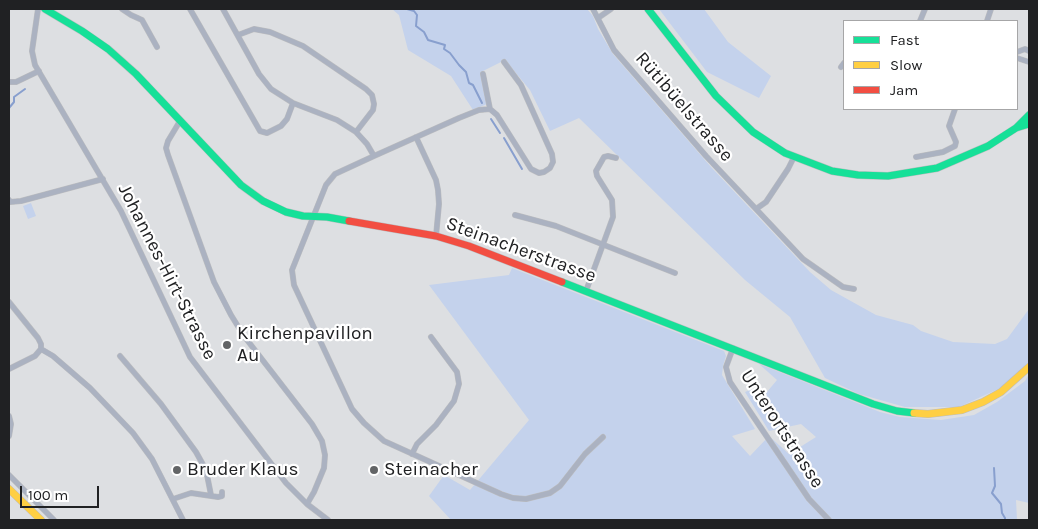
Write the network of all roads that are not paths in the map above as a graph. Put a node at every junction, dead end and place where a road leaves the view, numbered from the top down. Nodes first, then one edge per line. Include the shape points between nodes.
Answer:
1 (38, 9) edge
2 (44, 9) edge
3 (122, 9) edge
4 (190, 9) edge
5 (223, 9) edge
6 (593, 9) edge
7 (611, 9) edge
8 (648, 9) edge
9 (598, 18) junction
10 (238, 35) junction
11 (157, 47) dead end
12 (504, 62) dead end
13 (38, 71) junction
14 (483, 74) dead end
15 (9, 82) edge
16 (293, 103) junction
17 (490, 109) junction
18 (955, 110) edge
19 (1029, 116) edge
20 (180, 121) junction
21 (1029, 124) edge
22 (1016, 128) junction
23 (356, 132) junction
24 (416, 137) junction
25 (374, 156) junction
26 (794, 157) junction
27 (916, 157) dead end
28 (616, 158) dead end
29 (102, 179) junction
30 (10, 201) edge
31 (756, 210) junction
32 (515, 215) dead end
33 (314, 216) junction
34 (436, 236) junction
35 (603, 244) junction
36 (675, 273) dead end
37 (854, 289) dead end
38 (586, 291) junction
39 (9, 302) edge
40 (431, 337) dead end
41 (733, 348) junction
42 (41, 349) junction
43 (120, 356) dead end
44 (1029, 367) edge
45 (9, 369) edge
46 (9, 416) edge
47 (9, 436) edge
48 (604, 438) dead end
49 (412, 454) junction
50 (9, 475) edge
51 (9, 489) edge
52 (222, 492) dead end
53 (211, 495) junction
54 (173, 499) junction
55 (307, 504) junction
56 (41, 520) edge
57 (54, 520) edge
58 (183, 520) edge
59 (328, 520) edge
60 (829, 520) edge

1 - 13 street, Johannes-Hirt-Strasse via 32,51
2 - 20 street, Steinacherstrasse via 108,49
3 - 11 street via 142,20
4 - 16 street via 260,131 267,133 281,126
5 - 10 street
6 - 9 street, Rütibüelstrasse
7 - 9 street
8 - 26 street via 727,108 753,132
9 - 31 street, Rütibüelstrasse via 614,50
10 - 16 street via 265,82
10 - 23 street via 254,29 270,32 303,46 366,89 372,95 373,110
12 - 17 street via 521,85 552,154 550,168 539,173 531,169
13 - 15 street
13 - 29 street, Johannes-Hirt-Strasse
14 - 17 street
16 - 23 street via 337,120
17 - 24 street via 479,110
18 - 27 street via 949,126 956,142 954,146 943,152
19 - 22 street
20 - 33 street, Steinacherstrasse via 247,191 286,212
20 - 55 street via 166,148 214,282 244,336 322,441 324,468
21 - 22 street
22 - 26 street via 963,158 914,173 858,175 832,171
23 - 25 street
24 - 25 street
24 - 34 street via 436,180 439,204
25 - 33 street via 330,179
26 - 31 street via 766,202
28 - 35 street via 604,157 596,171 613,209
29 - 30 street
29 - 55 street, Johannes-Hirt-Strasse via 195,366 281,477
31 - 37 street, Rütibüelstrasse via 803,259 843,287
32 - 35 street
33 - 34 street, Steinacherstrasse
33 - 49 street via 292,270 294,286 352,409 377,436
34 - 38 street, Steinacherstrasse via 489,252
35 - 36 street
35 - 38 street
38 - 41 street, Steinacherstrasse
39 - 42 street via 38,338
40 - 49 street via 457,372 459,384 454,401
41 - 44 street, Steinacherstrasse via 874,404 916,414 951,412 983,402 1006,388
41 - 60 street, Unterortstrasse via 726,367 730,382 809,499
42 - 45 street via 35,356
42 - 54 street via 90,388 133,433 152,459
43 - 53 street via 196,452 206,470
46 - 47 street
48 - 49 street via 585,454 560,486 550,493 526,499 501,494
50 - 57 street
51 - 56 street
52 - 53 street via 222,496
53 - 54 street via 191,493
54 - 58 street
55 - 59 street, Johannes-Hirt-Strasse

